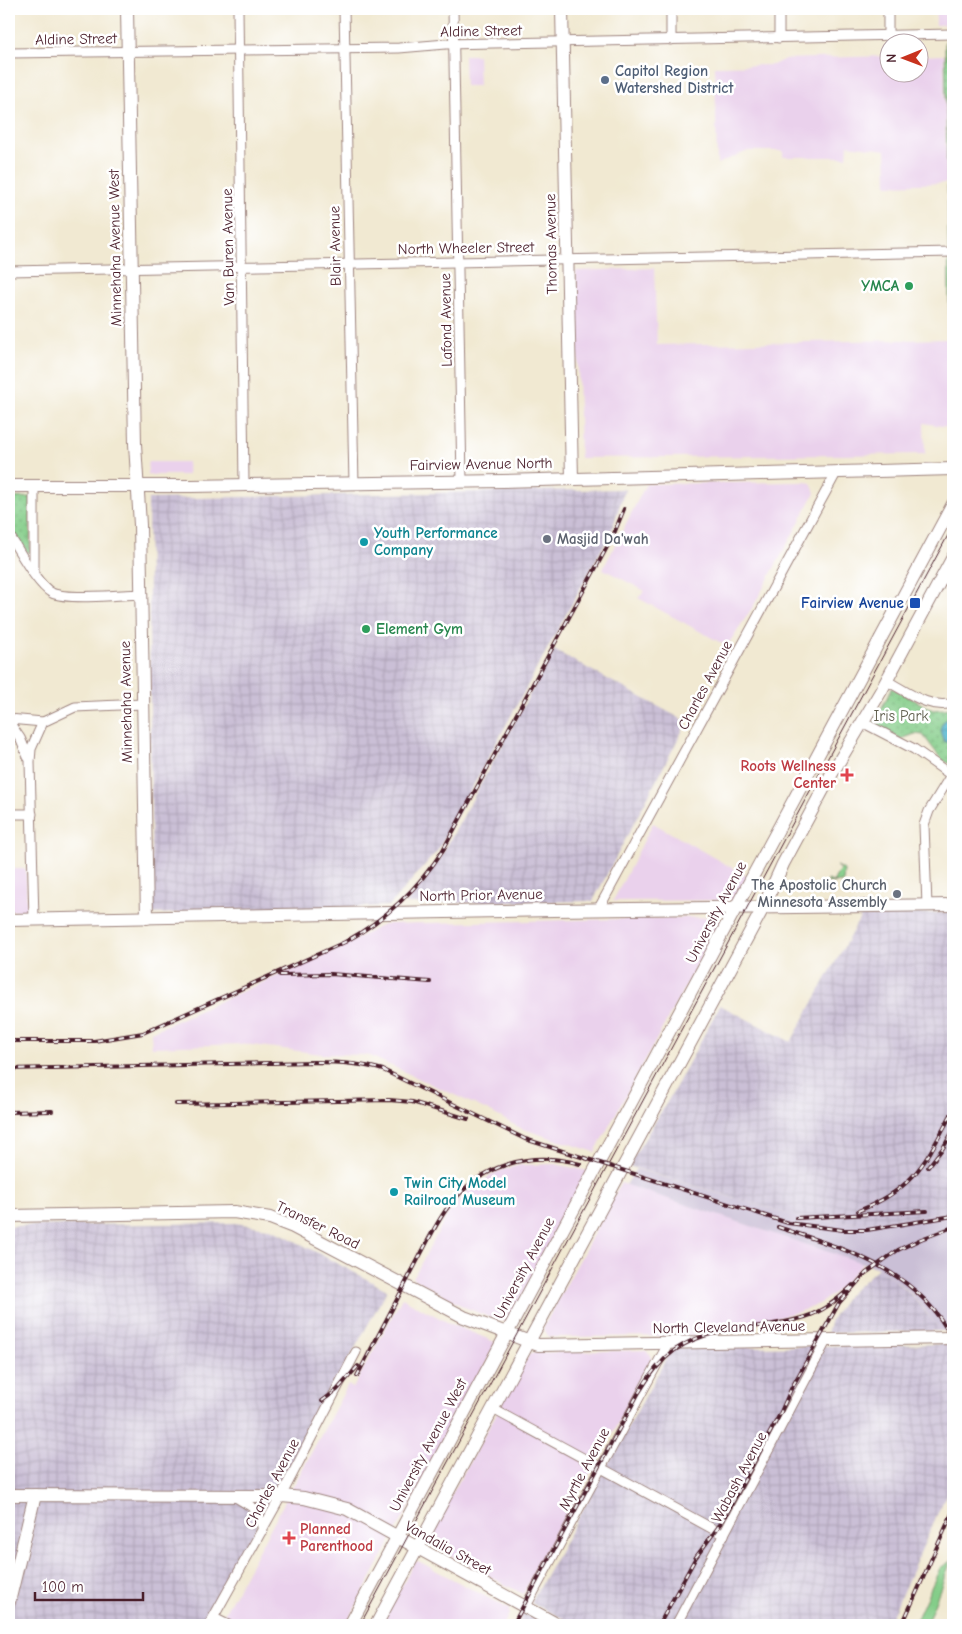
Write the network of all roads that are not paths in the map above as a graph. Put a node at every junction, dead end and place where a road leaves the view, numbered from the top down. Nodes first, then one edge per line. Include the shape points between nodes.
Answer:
1 (127, 9) edge
2 (238, 9) edge
3 (344, 9) edge
4 (453, 9) edge
5 (562, 9) edge
6 (671, 9) edge
7 (779, 9) edge
8 (888, 9) edge
9 (888, 32) edge
10 (953, 34) edge
11 (930, 35) edge
12 (880, 36) edge
13 (779, 38) junction
14 (671, 40) junction
15 (454, 44) junction
16 (563, 44) junction
17 (345, 47) junction
18 (239, 49) junction
19 (128, 52) junction
20 (9, 53) edge
21 (953, 252) edge
22 (568, 260) junction
23 (458, 261) junction
24 (350, 263) junction
25 (242, 265) junction
26 (131, 268) junction
27 (9, 271) edge
28 (953, 469) edge
29 (836, 473) junction
30 (572, 479) junction
31 (462, 481) junction
32 (354, 484) junction
33 (244, 485) junction
34 (9, 486) edge
35 (34, 486) junction
36 (138, 486) junction
37 (953, 504) edge
38 (9, 535) edge
39 (953, 557) edge
40 (34, 571) junction
41 (141, 594) junction
42 (887, 681) junction
43 (953, 703) edge
44 (143, 704) junction
45 (9, 720) edge
46 (43, 722) junction
47 (862, 722) junction
48 (30, 762) junction
49 (952, 774) edge
50 (9, 814) edge
51 (32, 814) junction
52 (953, 905) edge
53 (927, 906) junction
54 (737, 907) junction
55 (763, 908) junction
56 (598, 910) junction
57 (147, 918) junction
58 (9, 920) edge
59 (34, 920) junction
60 (9, 1216) edge
61 (507, 1334) junction
62 (953, 1338) edge
63 (826, 1341) junction
64 (530, 1343) junction
65 (668, 1344) junction
66 (356, 1352) dead end
67 (493, 1409) junction
68 (601, 1467) junction
69 (9, 1495) edge
70 (35, 1495) junction
71 (232, 1496) junction
72 (281, 1496) junction
73 (262, 1530) junction
74 (724, 1535) junction
75 (397, 1538) junction
76 (418, 1549) junction
77 (9, 1602) edge
78 (525, 1608) junction
79 (212, 1621) edge
80 (228, 1625) edge
81 (350, 1625) edge
82 (376, 1625) edge
83 (558, 1625) edge
84 (676, 1625) edge

1 - 19 street, Minnehaha Avenue West
2 - 18 street, Van Buren Avenue
3 - 17 street, Blair Avenue
4 - 15 street, Lafond Avenue
5 - 16 street, Thomas Avenue
6 - 14 street
7 - 13 street
8 - 9 street
10 - 11 street, Aldine Street
12 - 13 street, Aldine Street
13 - 14 street, Aldine Street
14 - 16 street, Aldine Street
15 - 16 street, Aldine Street
15 - 17 street, Aldine Street
15 - 23 street, Lafond Avenue
16 - 22 street, Thomas Avenue
17 - 18 street, Aldine Street
17 - 24 street, Blair Avenue
18 - 19 street, Aldine Street
18 - 25 street, Van Buren Avenue
19 - 20 street, Aldine Street
19 - 26 street, Minnehaha Avenue West
21 - 22 street, North Wheeler Street
22 - 23 street, North Wheeler Street
22 - 30 street, Thomas Avenue
23 - 24 street, North Wheeler Street
23 - 31 street, Lafond Avenue
24 - 25 street, North Wheeler Street
24 - 32 street, Blair Avenue
25 - 26 street, North Wheeler Street
25 - 33 street, Van Buren Avenue
26 - 27 street, North Wheeler Street
26 - 36 street, Minnehaha Avenue West
28 - 29 street, Fairview Avenue North
29 - 30 street, Fairview Avenue North
29 - 56 street, Charles Avenue
30 - 31 street, Fairview Avenue North
31 - 32 street, Fairview Avenue North
32 - 33 street, Fairview Avenue North
33 - 36 street, Fairview Avenue North
34 - 35 street, Fairview Avenue North
35 - 36 street, Fairview Avenue North
35 - 40 street
36 - 41 street, Minnehaha Avenue
37 - 54 street, University Avenue
38 - 40 street
39 - 42 street
40 - 41 street via 46,588 57,595
41 - 44 street, Minnehaha Avenue
42 - 43 street via 930,704 942,706
42 - 47 street
44 - 46 street via 75,706
44 - 57 street, Minnehaha Avenue
45 - 46 street
45 - 48 street
46 - 48 street via 31,749
47 - 49 street
47 - 55 street via 786,858
48 - 51 street
49 - 53 street via 924,824
50 - 51 street
51 - 59 street
52 - 53 street, North Prior Avenue
53 - 55 street, North Prior Avenue
54 - 55 street, North Prior Avenue
54 - 56 street, North Prior Avenue
54 - 61 street, University Avenue
55 - 64 street
56 - 57 street, North Prior Avenue
57 - 59 street, North Prior Avenue
58 - 59 street, North Prior Avenue
60 - 61 street, Transfer Road via 234,1212 270,1218 435,1303
61 - 64 street, North Cleveland Avenue
61 - 75 street, University Avenue West
62 - 63 street, North Cleveland Avenue
63 - 65 street, North Cleveland Avenue
63 - 74 street, Wabash Avenue
64 - 65 street, North Cleveland Avenue via 546,1346
64 - 67 street
65 - 68 street, Myrtle Avenue
66 - 72 street, Charles Avenue
67 - 68 street
67 - 76 street
68 - 74 street
68 - 78 street, Myrtle Avenue
69 - 70 street, Vandalia Street
70 - 71 street, Vandalia Street
70 - 77 street
71 - 72 street, Vandalia Street
71 - 73 street, Vandalia Street via 257,1510
72 - 73 street, Charles Avenue
72 - 75 street, Vandalia Street via 347,1509
73 - 79 street, Charles Avenue
74 - 84 street, Wabash Avenue
75 - 76 street, Vandalia Street
75 - 81 street, University Avenue West
76 - 78 street, Vandalia Street
76 - 82 street
78 - 83 street, Vandalia Street
79 - 80 street

